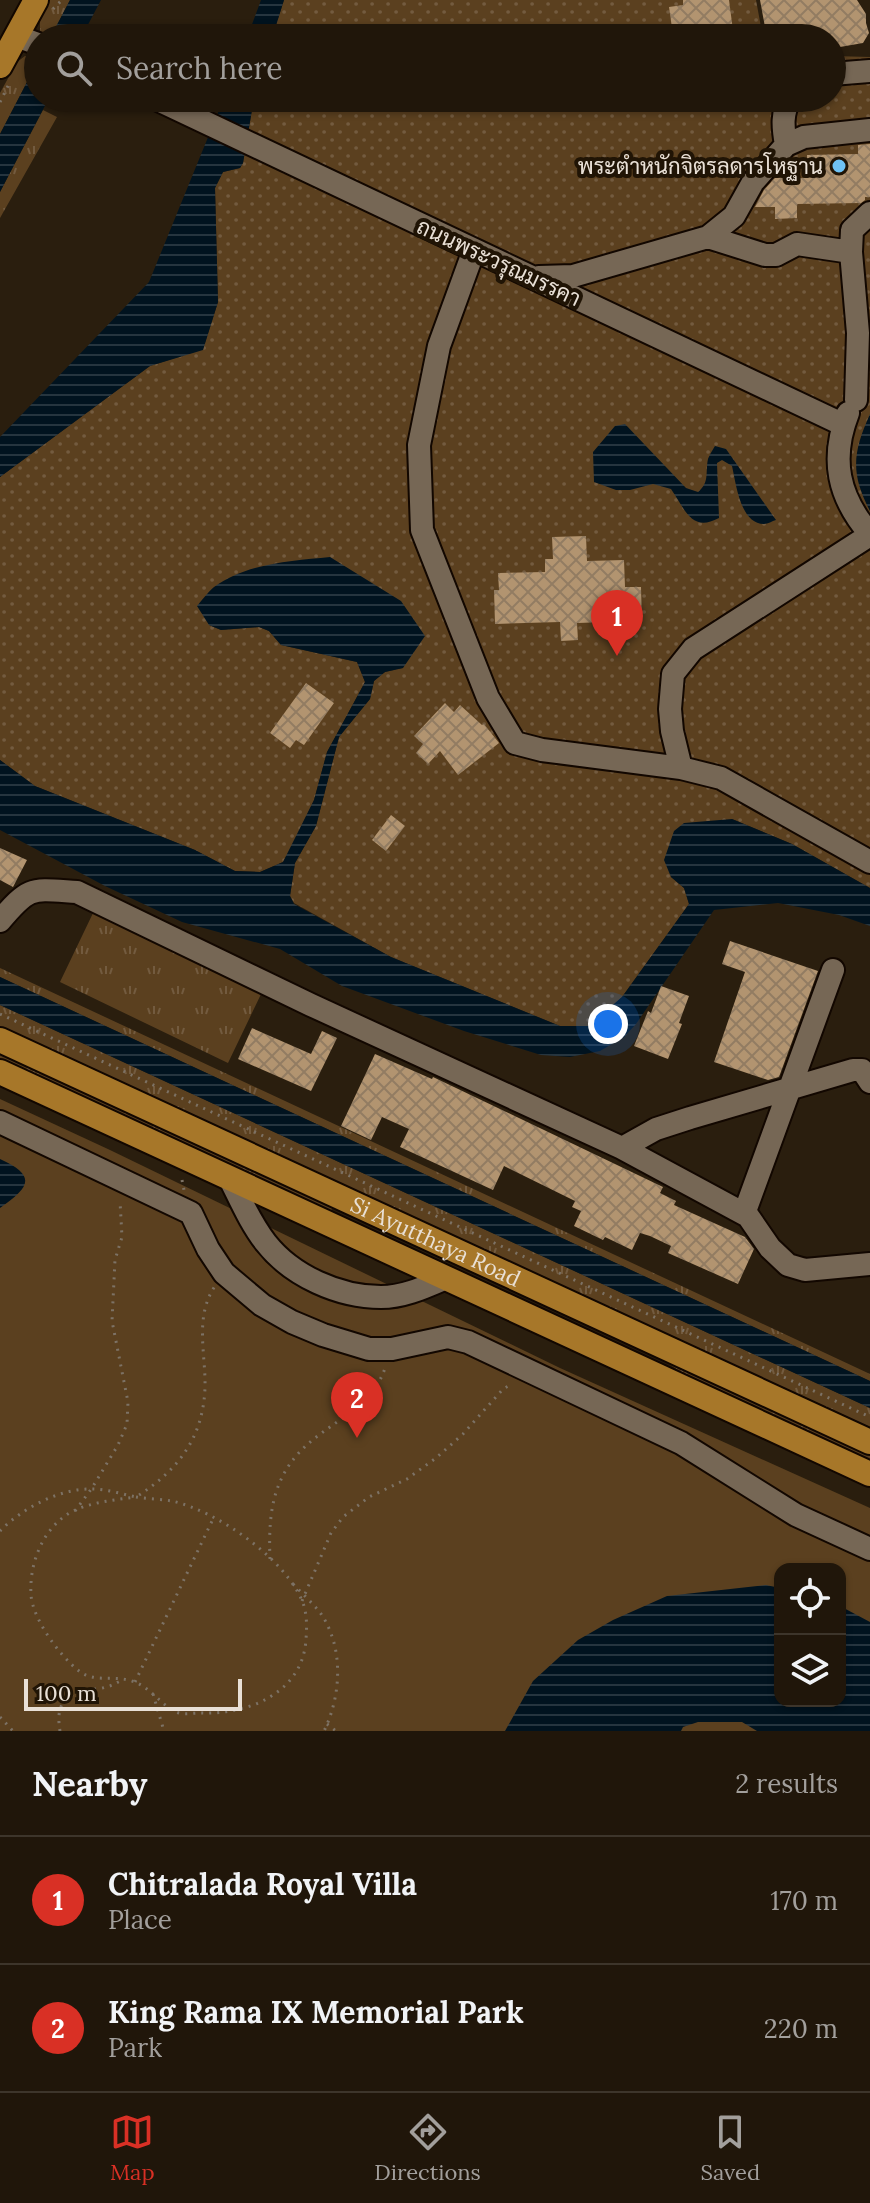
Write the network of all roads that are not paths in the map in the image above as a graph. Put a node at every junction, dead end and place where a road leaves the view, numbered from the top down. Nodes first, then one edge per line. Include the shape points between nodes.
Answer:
1 (36, 0) edge
2 (31, 24) edge
3 (24, 43) edge
4 (0, 66) edge
5 (870, 71) edge
6 (846, 73) edge
7 (184, 112) edge
8 (785, 112) edge
9 (870, 130) edge
10 (786, 145) junction
11 (870, 213) edge
12 (708, 237) junction
13 (474, 250) junction
14 (851, 252) junction
15 (529, 276) junction
16 (863, 391) edge
17 (844, 425) junction
18 (870, 534) edge
19 (681, 768) junction
20 (870, 862) edge
21 (0, 921) edge
22 (833, 970) dead end
23 (0, 1040) edge
24 (0, 1072) edge
25 (870, 1082) edge
26 (791, 1088) junction
27 (0, 1122) edge
28 (622, 1148) junction
29 (230, 1179) junction
30 (358, 1205) junction
31 (744, 1214) junction
32 (345, 1232) junction
33 (870, 1264) edge
34 (446, 1278) junction
35 (870, 1442) edge
36 (870, 1474) edge
37 (870, 1549) edge

1 - 2 main road
3 - 4 main road
5 - 6 street
7 - 13 street, ถนนพระวรุณมรรคา
8 - 10 street
9 - 10 street via 804,137
10 - 12 street via 753,182 734,216
11 - 14 street via 852,230
12 - 14 street via 765,255 797,244
12 - 15 street via 573,276
13 - 15 street, ถนนพระวรุณมรรคา
13 - 19 street via 439,346 419,445 422,530 488,698 515,743
14 - 16 street
15 - 17 street, ถนนพระวรุณมรรคา
16 - 17 street
17 - 18 street via 838,450 842,487
18 - 19 street via 693,649 673,674 670,709
19 - 20 street via 721,778
21 - 28 street via 20,896 40,889 77,892
22 - 26 street
23 - 30 main road, Si Ayutthaya Road
24 - 29 main road, Si Ayutthaya Road
25 - 26 street via 862,1070 853,1070
26 - 28 street via 656,1129
26 - 31 street
27 - 37 street via 191,1213 224,1273 292,1322 369,1349 448,1337 468,1342 681,1443 796,1515
28 - 31 street
29 - 32 main road, Si Ayutthaya Road
29 - 34 street via 267,1244 286,1264 333,1288 383,1297
30 - 32 main road
30 - 35 main road, Si Ayutthaya Road
31 - 33 street via 788,1265 805,1270
32 - 34 main road, Si Ayutthaya Road
34 - 36 main road, Si Ayutthaya Road

